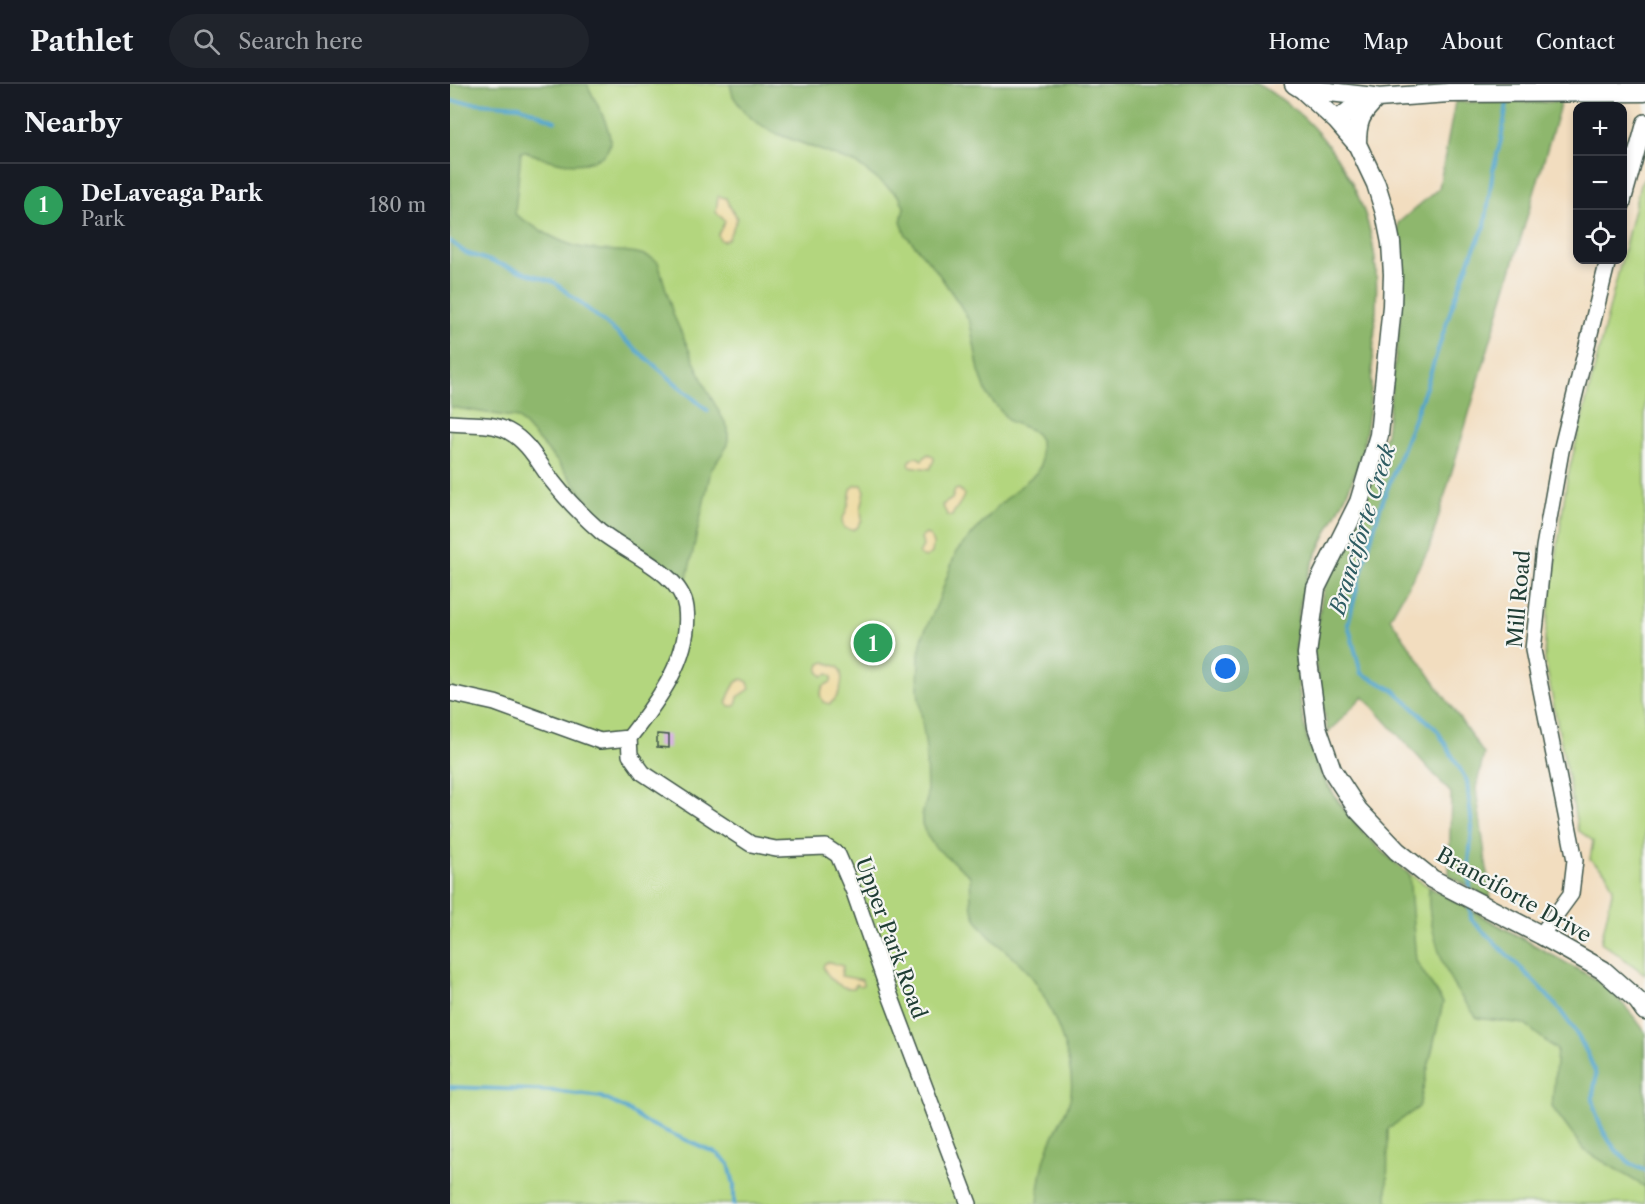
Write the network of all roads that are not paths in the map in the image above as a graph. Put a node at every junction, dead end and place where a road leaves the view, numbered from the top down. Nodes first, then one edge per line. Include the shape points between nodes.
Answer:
1 (1298, 86) edge
2 (1645, 92) edge
3 (1377, 98) junction
4 (1337, 121) junction
5 (1645, 122) edge
6 (1357, 144) junction
7 (1627, 191) edge
8 (1607, 264) edge
9 (450, 423) edge
10 (450, 693) edge
11 (629, 738) junction
12 (1541, 934) junction
13 (1645, 1011) edge
14 (969, 1204) edge

1 - 3 street
1 - 4 street, Branciforte Drive
2 - 3 street via 1449,93
3 - 4 street via 1355,106
3 - 6 street via 1363,111 1357,126
4 - 6 street, Branciforte Drive
5 - 7 street
6 - 12 street, Branciforte Drive via 1385,213 1392,306 1379,435 1359,502 1316,588 1307,654 1317,727 1332,770 1358,810 1397,851 1432,879
8 - 12 street, Mill Road via 1561,451 1544,547 1533,650 1575,860 1570,894
9 - 11 street via 488,425 507,430 523,441 581,515 611,540 659,570 679,589 686,606 683,647 669,681
10 - 11 street via 495,703 600,741
11 - 14 street, Upper Park Road via 630,754 643,773 751,844 776,849 826,847 838,855
12 - 13 street, Branciforte Drive via 1603,970

